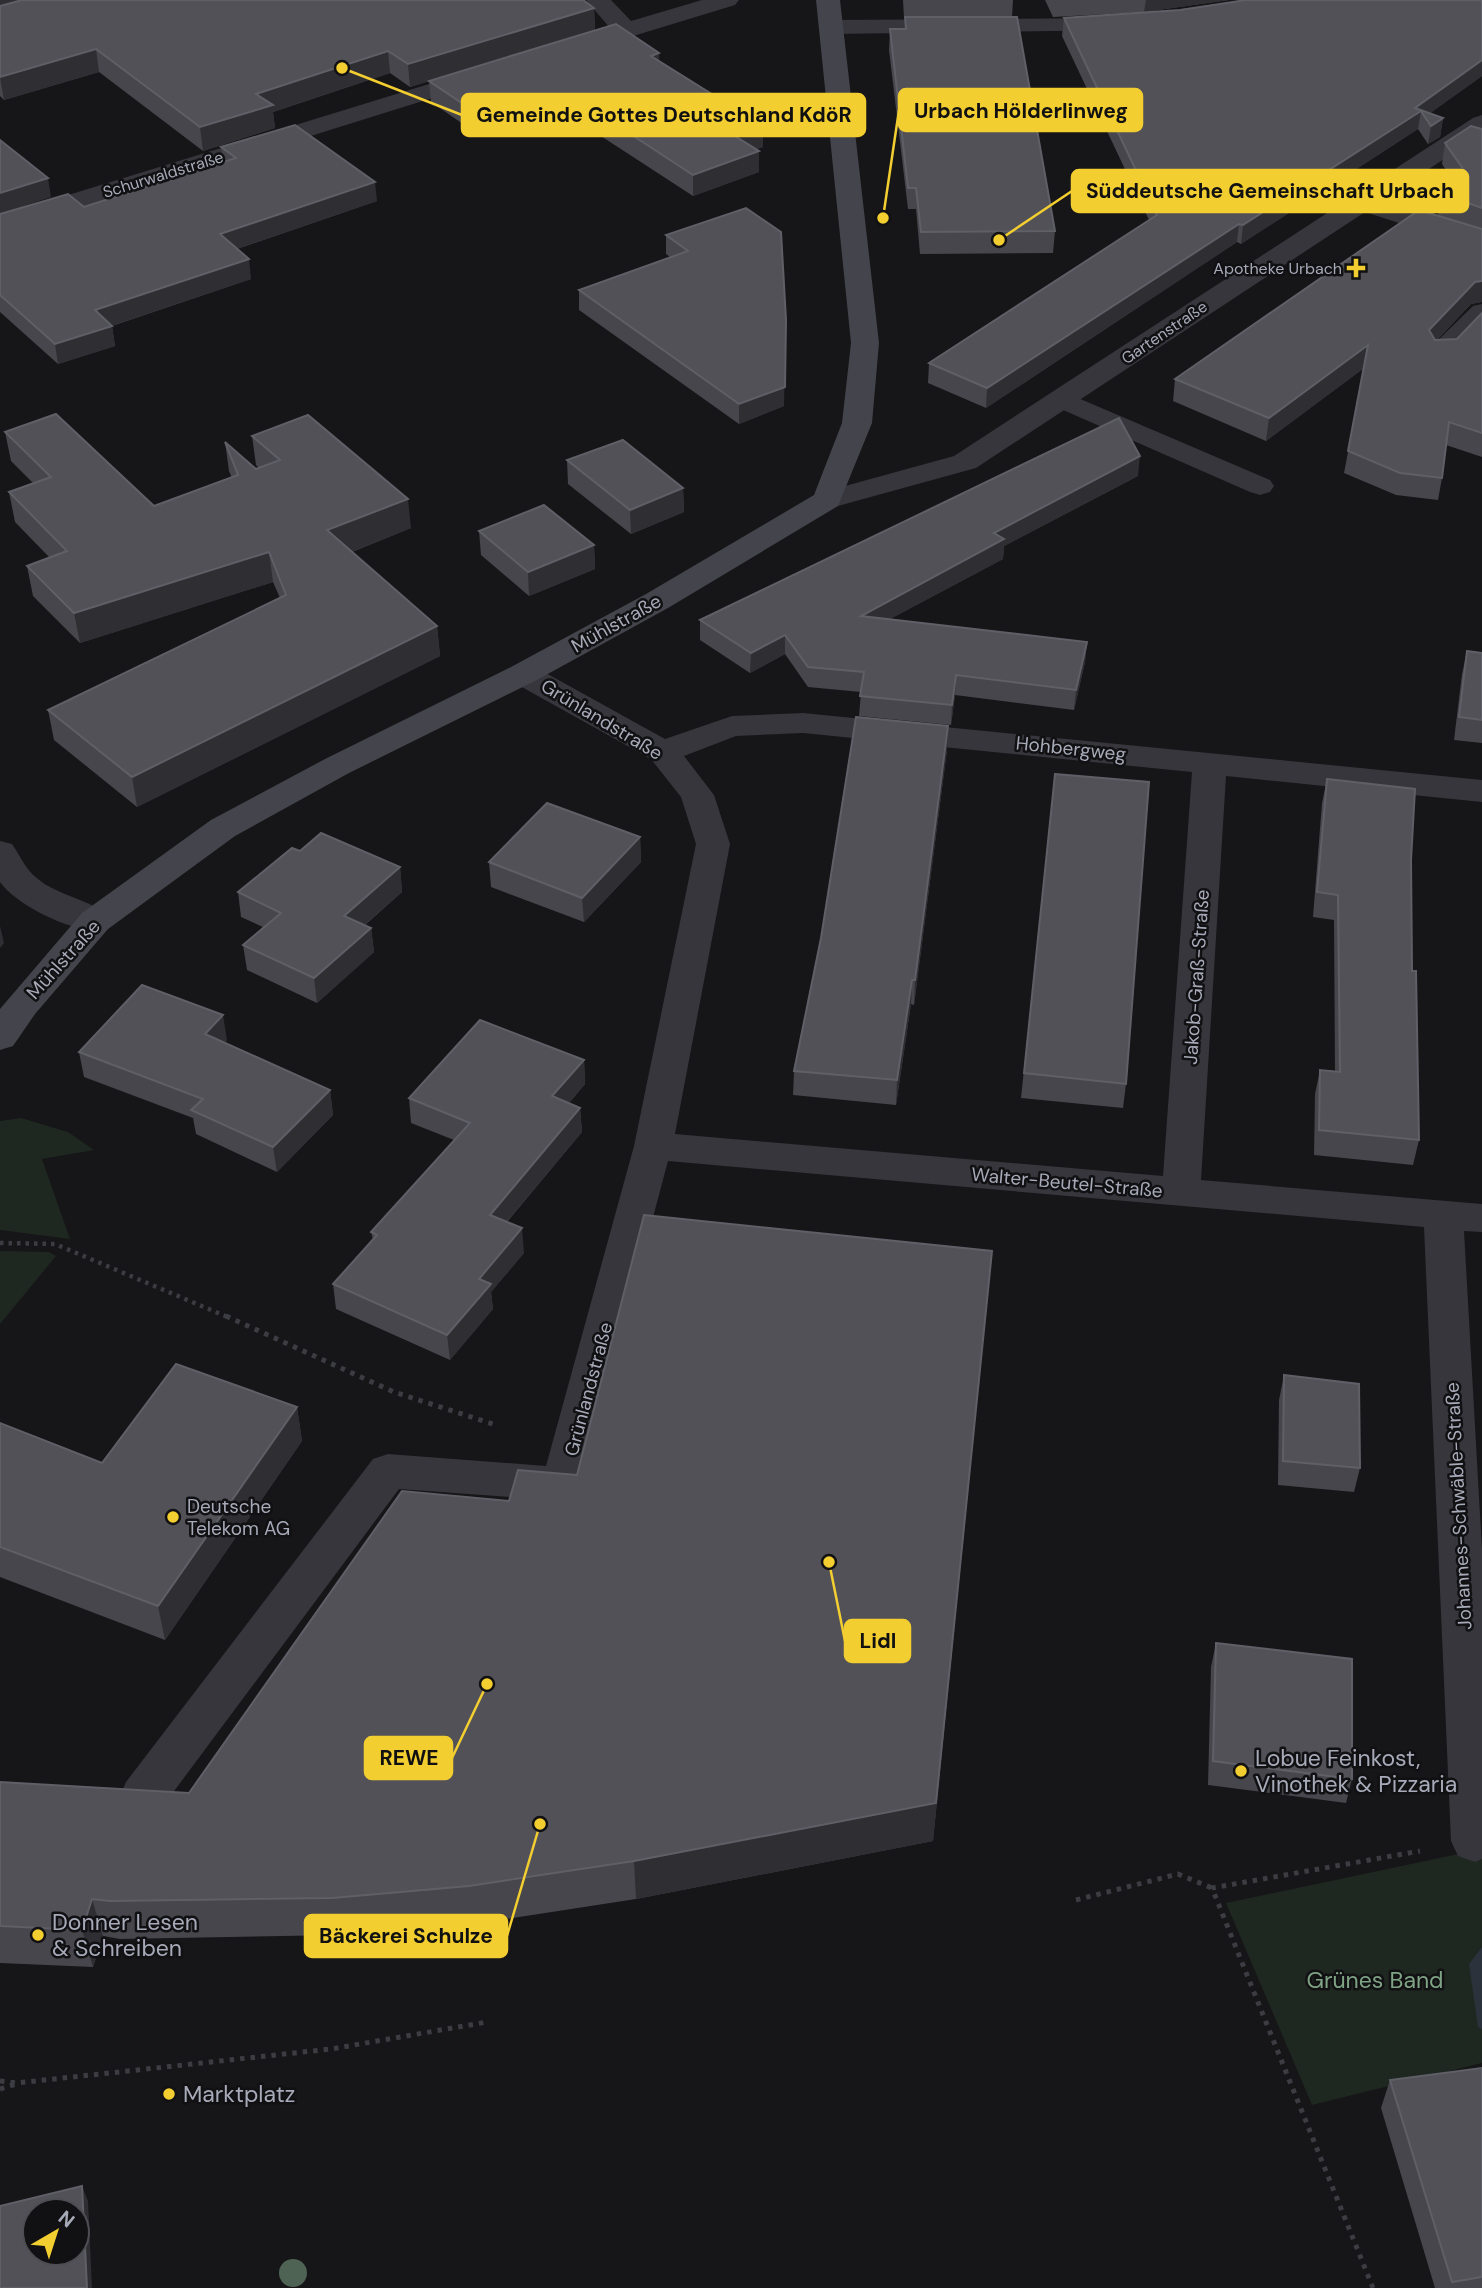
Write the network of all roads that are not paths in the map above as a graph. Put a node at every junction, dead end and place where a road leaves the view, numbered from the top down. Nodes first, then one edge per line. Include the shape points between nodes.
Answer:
1 (598, 0) edge
2 (727, 0) edge
3 (830, 13) edge
4 (1138, 23) edge
5 (625, 30) junction
6 (546, 55) edge
7 (506, 67) edge
8 (1482, 123) edge
9 (1359, 201) junction
10 (0, 225) edge
11 (1482, 242) edge
12 (1482, 312) edge
13 (1441, 353) edge
14 (1064, 400) junction
15 (1260, 486) dead end
16 (827, 500) junction
17 (523, 674) junction
18 (663, 752) junction
19 (1210, 762) junction
20 (1482, 791) edge
21 (0, 852) edge
22 (95, 920) junction
23 (0, 1037) edge
24 (653, 1146) junction
25 (1181, 1192) junction
26 (1463, 1215) edge
27 (143, 1796) edge
28 (1475, 1841) road end

1 - 5 street
2 - 5 street
3 - 4 street
3 - 16 street via 865,343 857,423
5 - 6 street
7 - 10 street, Schurwaldstraße
8 - 9 street, Gartenstraße
9 - 11 street
9 - 14 street, Gartenstraße
12 - 13 lane
14 - 15 lane
14 - 16 street, Gartenstraße via 965,462
16 - 17 street, Mühlstraße
17 - 18 street, Grünlandstraße
17 - 22 street, Mühlstraße via 223,828
18 - 19 street, Hohbergweg via 733,726 803,723
18 - 24 street, Grünlandstraße via 697,795 713,844
19 - 20 street, Hohbergweg
19 - 25 street, Jakob-Graß-Straße
21 - 22 street via 5,867 30,894
22 - 23 street, Mühlstraße via 22,1004
24 - 25 street, Walter-Beutel-Straße
24 - 27 street, Grünlandstraße via 570,1450 565,1484 388,1471
25 - 26 street, Walter-Beutel-Straße
26 - 28 street, Johannes-Schwäble-Straße

